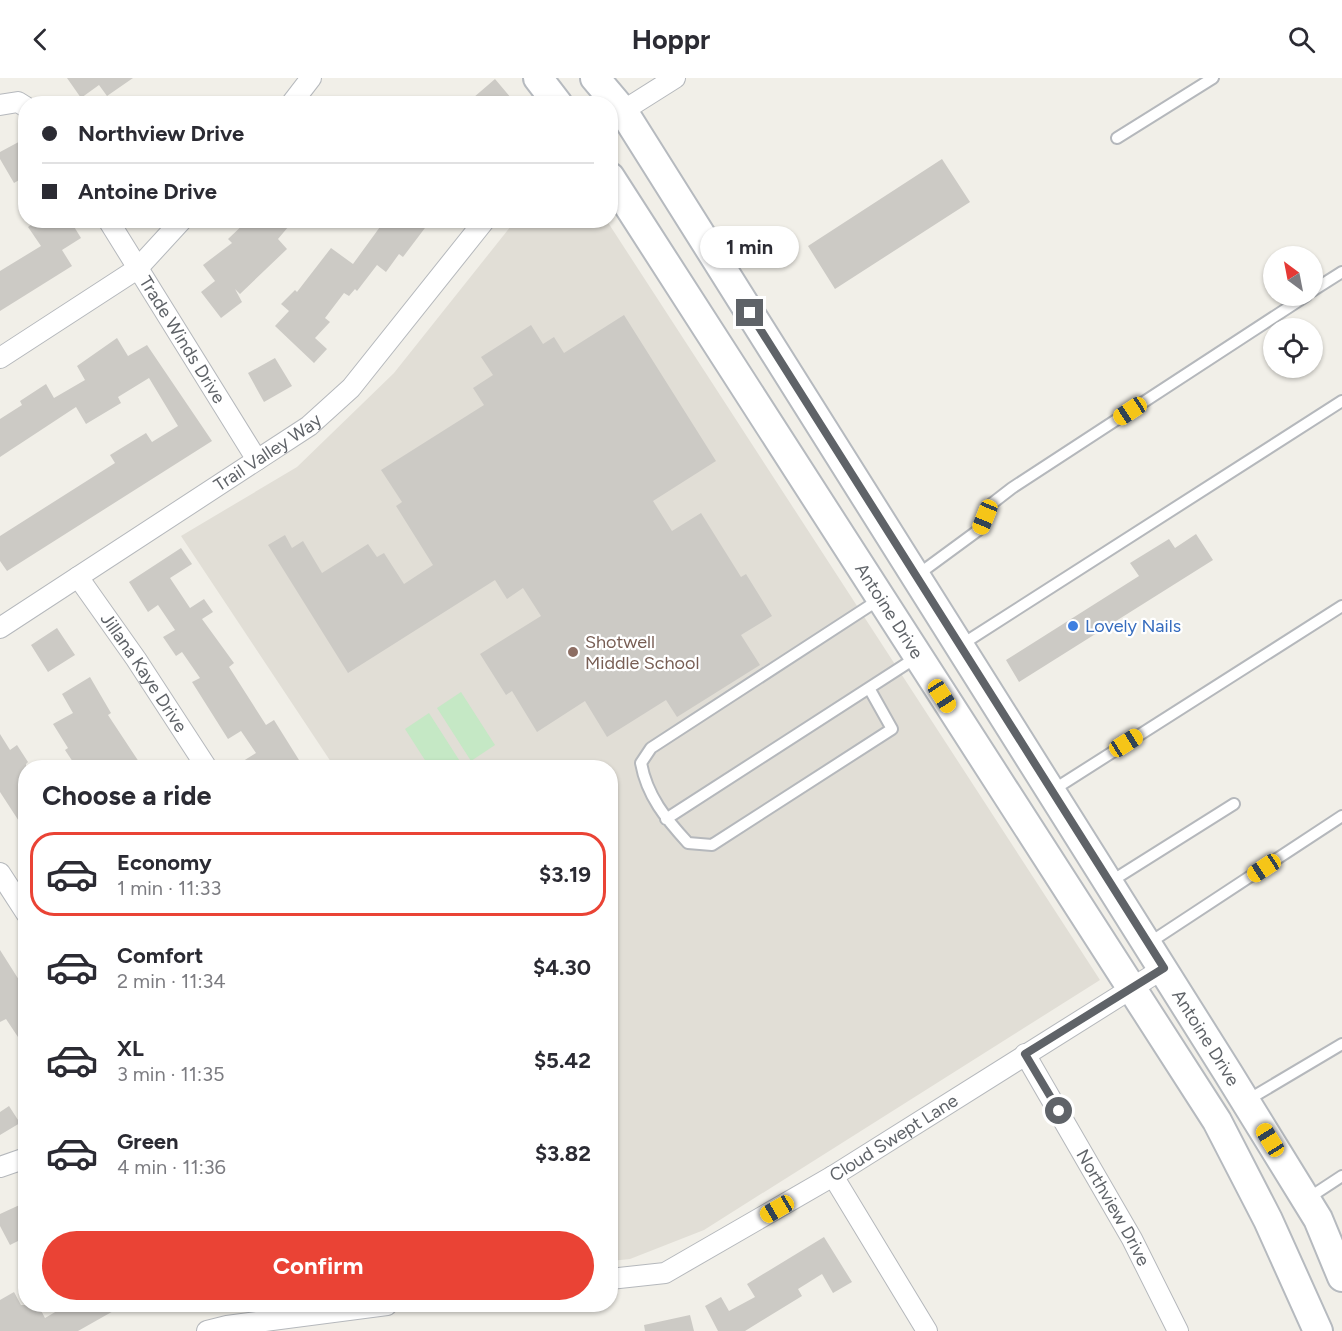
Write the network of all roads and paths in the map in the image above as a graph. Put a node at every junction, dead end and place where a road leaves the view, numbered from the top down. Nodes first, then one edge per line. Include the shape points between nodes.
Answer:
1 (311, 78) edge
2 (538, 78) edge
3 (595, 78) edge
4 (675, 78) edge
5 (1213, 78) edge
6 (297, 96) edge
7 (552, 96) edge
8 (606, 96) edge
9 (618, 114) edge
10 (618, 117) edge
11 (1118, 138) dead end
12 (618, 189) edge
13 (113, 228) edge
14 (175, 228) edge
15 (479, 228) edge
16 (137, 269) junction
17 (1342, 272) edge
18 (1323, 284) edge
19 (1291, 306) edge
20 (0, 358) edge
21 (1342, 401) edge
22 (257, 460) junction
23 (916, 576) junction
24 (78, 577) junction
25 (882, 597) junction
26 (1342, 606) edge
27 (0, 628) edge
28 (961, 645) junction
29 (917, 657) junction
30 (869, 688) junction
31 (202, 760) edge
32 (1053, 790) junction
33 (1234, 804) dead end
34 (1342, 816) edge
35 (666, 819) junction
36 (0, 873) edge
37 (1110, 882) junction
38 (18, 901) edge
39 (1148, 943) junction
40 (1164, 968) junction
41 (1131, 989) junction
42 (1342, 1044) edge
43 (1025, 1054) junction
44 (1246, 1101) junction
45 (18, 1161) edge
46 (0, 1167) edge
47 (833, 1176) junction
48 (1342, 1176) edge
49 (1306, 1199) junction
50 (1342, 1277) edge
51 (618, 1279) edge
52 (334, 1312) edge
53 (207, 1331) edge
54 (927, 1331) edge
55 (1178, 1331) edge
56 (1318, 1331) edge

1 - 6 street
2 - 7 main road
3 - 8 main road, Antoine Drive
4 - 9 street
5 - 11 lane
10 - 23 main road, Antoine Drive
12 - 25 main road, Antoine Drive
13 - 16 street, Trade Winds Drive
14 - 16 street
15 - 22 street, Trail Valley Way via 351,387 309,426
16 - 20 street
16 - 22 street, Trade Winds Drive
17 - 18 lane
19 - 23 lane via 1012,488 990,505 980,529
21 - 28 lane
22 - 24 street, Trail Valley Way
23 - 25 main road
23 - 28 main road, Antoine Drive
24 - 27 street, Trail Valley Way
24 - 31 street, Jillana Kaye Drive
25 - 29 main road, Antoine Drive
25 - 35 lane via 651,748 641,763 645,785
26 - 32 lane
28 - 32 main road, Antoine Drive
29 - 30 lane
29 - 41 main road, Antoine Drive
30 - 35 lane
30 - 35 lane via 892,729 712,845 688,843
32 - 37 main road, Antoine Drive
33 - 37 lane
34 - 39 lane
36 - 38 street
37 - 39 main road, Antoine Drive
39 - 40 main road, Antoine Drive
40 - 41 street, Cloud Swept Lane
40 - 44 main road, Antoine Drive
41 - 43 street, Cloud Swept Lane
41 - 56 main road, Antoine Drive via 1217,1121 1268,1220
42 - 44 lane
43 - 47 street, Cloud Swept Lane
43 - 55 street, Northview Drive via 1132,1239
44 - 49 main road, Antoine Drive
45 - 46 street
47 - 51 street, Cloud Swept Lane via 665,1273
47 - 54 street
48 - 49 lane
49 - 50 main road, Antoine Drive
52 - 53 street

